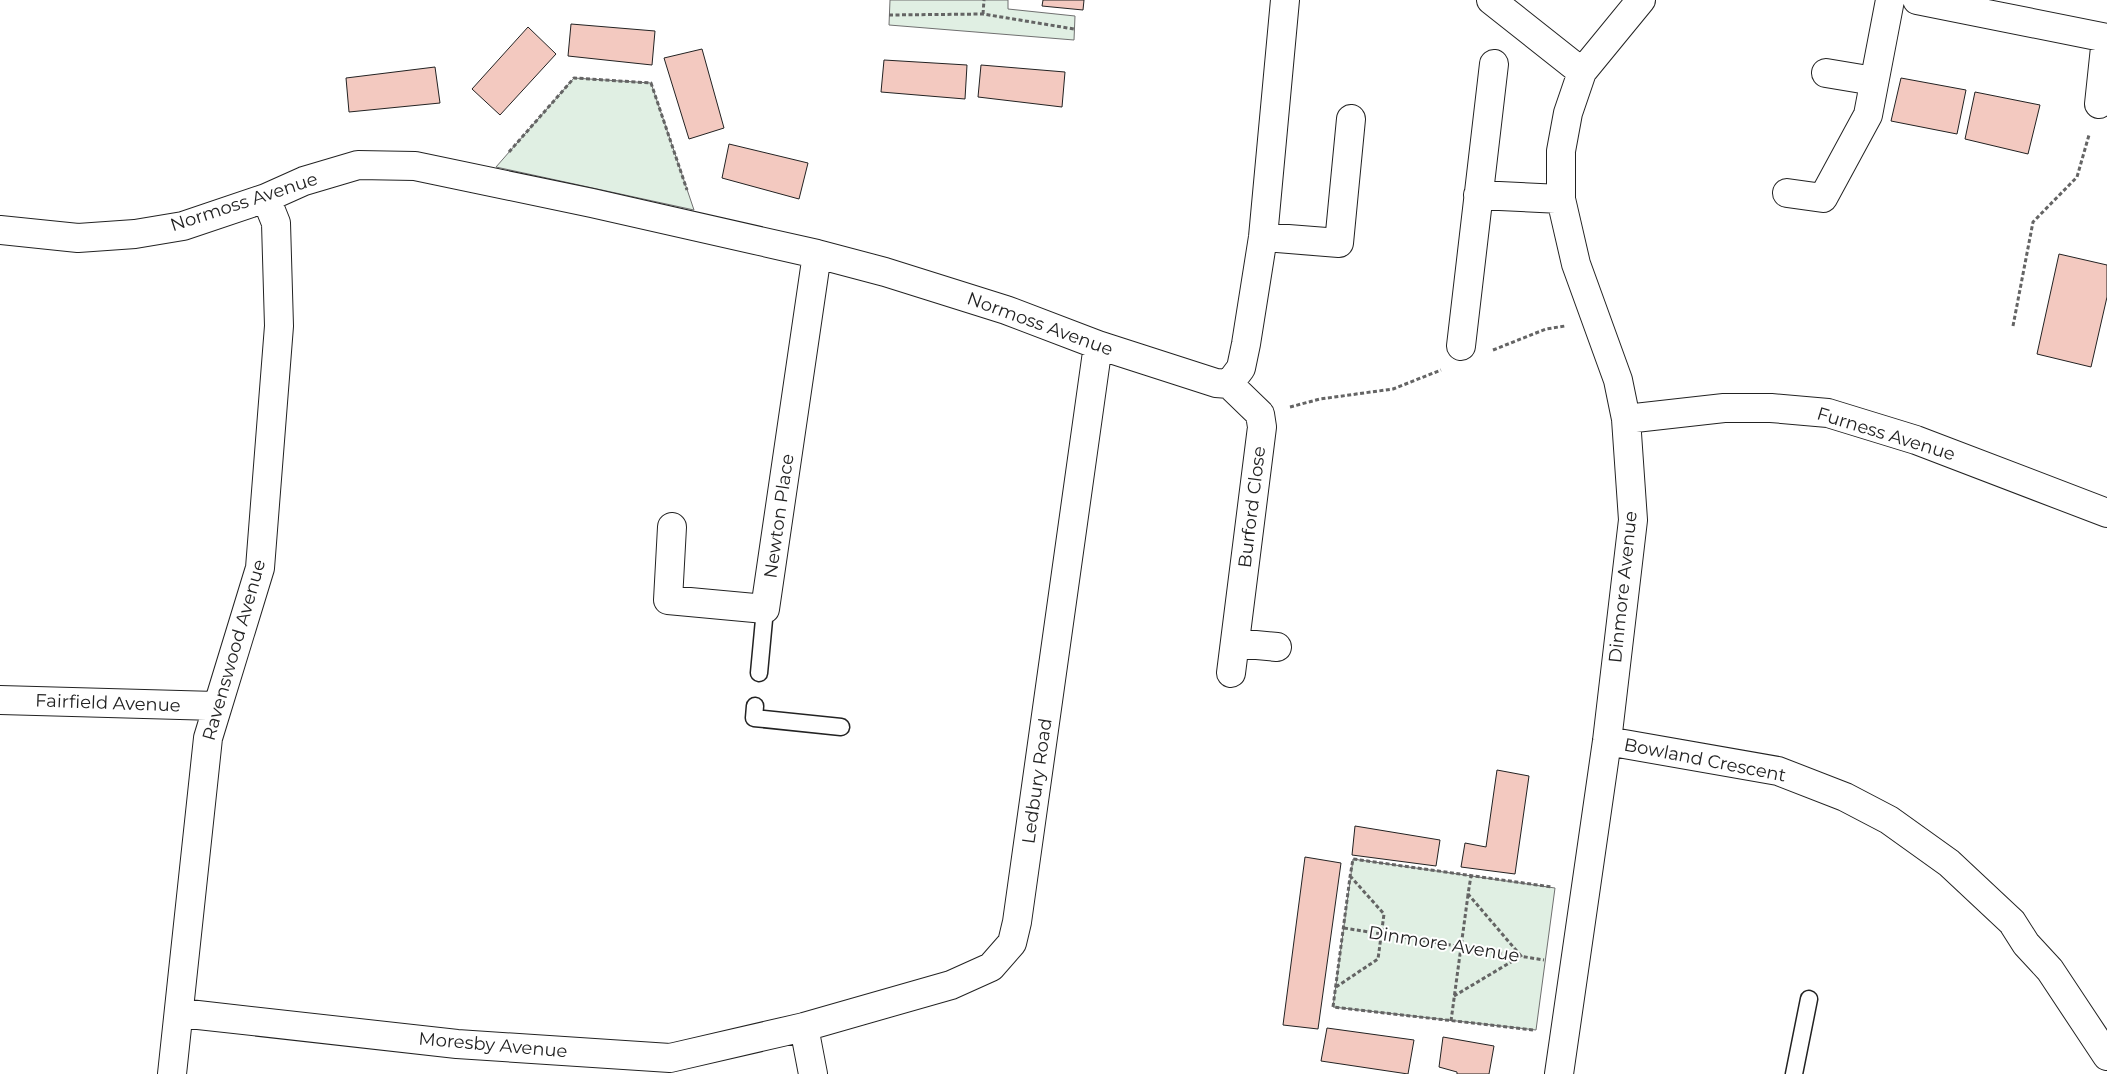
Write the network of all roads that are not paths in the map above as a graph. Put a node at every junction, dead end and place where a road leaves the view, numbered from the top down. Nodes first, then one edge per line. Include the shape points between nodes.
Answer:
1 (1285, 0) edge
2 (1491, 0) edge
3 (1641, 0) edge
4 (1890, 0) edge
5 (1917, 0) edge
6 (2106, 38) edge
7 (1494, 64) dead end
8 (1582, 72) junction
9 (1826, 73) dead end
10 (1874, 81) junction
11 (2099, 104) road end
12 (1352, 119) dead end
13 (1787, 193) dead end
14 (1478, 195) junction
15 (266, 198) junction
16 (1562, 199) junction
17 (0, 230) edge
18 (1263, 237) junction
19 (817, 254) junction
20 (1098, 345) junction
21 (1462, 346) dead end
22 (1229, 384) junction
23 (1626, 419) junction
24 (2107, 513) edge
25 (672, 527) dead end
26 (765, 609) junction
27 (1235, 643) junction
28 (1277, 647) dead end
29 (759, 673) dead end
30 (1231, 673) dead end
31 (0, 700) edge
32 (216, 706) junction
33 (755, 706) dead end
34 (841, 727) dead end
35 (1607, 741) junction
36 (1809, 999) dead end
37 (180, 1012) junction
38 (804, 1027) junction
39 (2107, 1056) edge
40 (172, 1074) edge
41 (813, 1074) edge
42 (1559, 1074) edge
43 (1794, 1074) edge

1 - 18 street
2 - 8 street
3 - 8 street, Dinmore Avenue
4 - 10 street
5 - 6 street
6 - 11 street
7 - 14 street
8 - 16 street, Dinmore Avenue via 1568,113 1561,151
9 - 10 street
10 - 13 street via 1868,115 1823,198
12 - 18 street via 1339,243
14 - 16 street
14 - 21 street
15 - 17 street, Normoss Avenue via 184,226 134,234 78,238
15 - 19 street, Normoss Avenue via 358,165 415,166
15 - 32 street, Ravenswood Avenue via 276,222 279,326 260,568
16 - 23 street, Dinmore Avenue via 1576,264 1618,380
18 - 22 street via 1241,368
19 - 20 street, Normoss Avenue via 1006,310
19 - 26 street, Newton Place
20 - 22 street, Normoss Avenue via 1216,383
20 - 38 street, Ledbury Road via 1012,943 991,967 951,985
22 - 27 street, Burford Close via 1260,414 1262,426
23 - 24 street, Furness Avenue via 1724,408 1828,413 1916,440
23 - 35 street, Dinmore Avenue via 1632,520
25 - 26 street via 668,600
26 - 29 lane
27 - 28 street
27 - 30 street, Burford Close
31 - 32 street, Fairfield Avenue
32 - 37 street, Ravenswood Avenue via 203,771
33 - 34 lane via 754,718
35 - 39 street, Bowland Crescent via 1778,771 1845,797 1889,820 1949,863 2012,922 2026,944 2050,970
35 - 42 street, Dinmore Avenue
36 - 43 lane
37 - 38 street, Moresby Avenue via 457,1044 670,1058
37 - 40 street, Ravenswood Avenue
38 - 41 street

